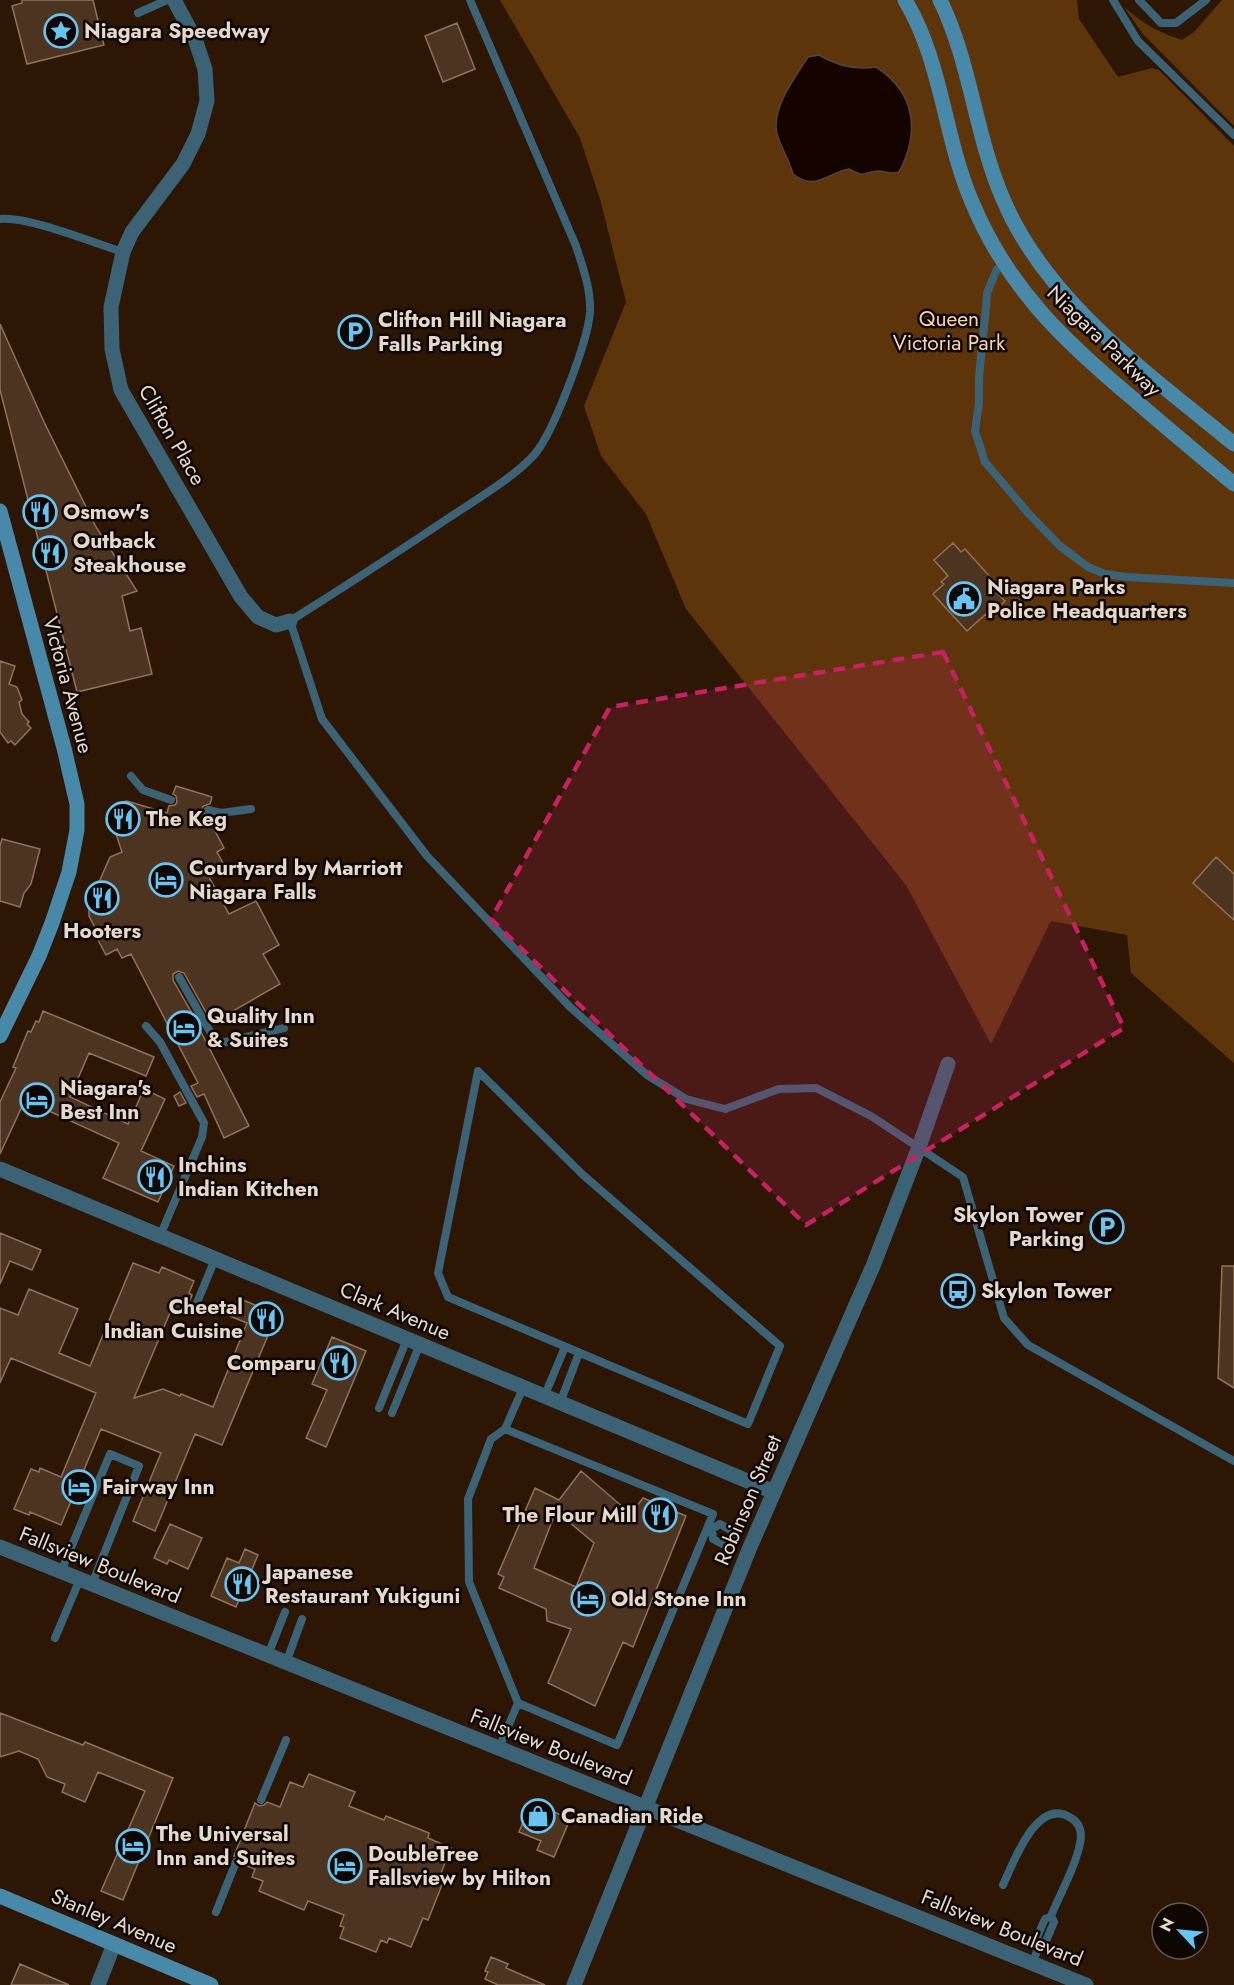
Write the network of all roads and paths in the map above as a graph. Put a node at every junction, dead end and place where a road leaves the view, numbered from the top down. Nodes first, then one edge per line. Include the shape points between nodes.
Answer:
1 (167, 0) edge
2 (174, 0) edge
3 (470, 0) edge
4 (905, 0) edge
5 (940, 0) edge
6 (1113, 0) edge
7 (1139, 0) edge
8 (1206, 0) edge
9 (138, 13) dead end
10 (1234, 135) edge
11 (0, 219) edge
12 (123, 252) junction
13 (1004, 264) junction
14 (1234, 444) edge
15 (1234, 484) edge
16 (0, 515) edge
17 (1234, 583) edge
18 (290, 621) junction
19 (131, 776) dead end
20 (171, 800) dead end
21 (251, 809) dead end
22 (207, 810) dead end
23 (179, 976) dead end
24 (146, 1026) dead end
25 (284, 1028) dead end
26 (0, 1036) edge
27 (948, 1064) dead end
28 (919, 1147) junction
29 (0, 1169) edge
30 (160, 1236) junction
31 (215, 1259) junction
32 (194, 1310) dead end
33 (413, 1342) junction
34 (565, 1347) junction
35 (579, 1353) junction
36 (523, 1388) junction
37 (544, 1397) junction
38 (560, 1403) junction
39 (379, 1408) dead end
40 (392, 1413) dead end
41 (505, 1429) junction
42 (1234, 1461) edge
43 (774, 1492) junction
44 (710, 1528) junction
45 (734, 1540) junction
46 (0, 1547) edge
47 (750, 1547) junction
48 (61, 1572) junction
49 (86, 1582) junction
50 (285, 1612) dead end
51 (302, 1620) dead end
52 (55, 1638) dead end
53 (268, 1655) junction
54 (286, 1663) junction
55 (518, 1703) junction
56 (286, 1740) dead end
57 (499, 1748) junction
58 (261, 1800) dead end
59 (644, 1807) junction
60 (236, 1862) dead end
61 (1003, 1885) dead end
62 (0, 1896) edge
63 (216, 1912) dead end
64 (114, 1944) junction
65 (1032, 1964) junction
66 (98, 1985) edge
67 (211, 1985) edge
68 (574, 1985) edge
69 (1086, 1985) edge

1 - 9 lane
2 - 12 street, Clifton Place via 195,39 205,69 207,101 198,134 183,164 132,232
3 - 18 lane via 576,246 589,287 587,334 546,438 534,455 480,497
4 - 13 main road, Niagara Parkway via 927,48 963,180 982,226
5 - 14 main road, Niagara Parkway via 959,48 994,176 1012,217 1046,273 1117,346
6 - 10 lane via 1138,41
7 - 8 lane via 1161,23 1176,24
11 - 12 lane via 27,222
12 - 18 street, Clifton Place via 111,307 112,349 121,390 241,597 258,617 276,625
13 - 15 main road, Niagara Parkway via 1044,318 1068,342
13 - 17 lane via 987,293 979,376 975,431 985,462 1060,546 1088,567 1127,577
16 - 26 main road, Victoria Avenue via 77,804 77,830 69,872 39,957
18 - 28 lane via 322,719 427,856 570,1007 647,1075 686,1099 725,1109 779,1089 816,1088 871,1116
19 - 20 lane via 143,790
21 - 22 lane via 221,813
23 - 25 lane via 217,1044
24 - 30 lane via 160,1042 204,1124
27 - 28 street, Robinson Street
28 - 42 lane via 963,1177 1004,1318 1028,1345
28 - 43 street, Robinson Street via 873,1266
29 - 30 street, Clark Avenue
30 - 31 street, Clark Avenue
31 - 32 lane
31 - 33 street, Clark Avenue
33 - 36 street, Clark Avenue
33 - 39 lane
33 - 40 lane
34 - 35 lane
34 - 35 lane via 448,1297 438,1273 478,1071 582,1174 780,1346 748,1424
34 - 37 lane
35 - 38 lane
36 - 37 street, Clark Avenue
36 - 41 lane
37 - 38 street, Clark Avenue
38 - 43 street, Clark Avenue
41 - 44 lane via 713,1514
41 - 55 lane via 490,1439 468,1498 469,1582
43 - 47 street, Robinson Street
44 - 45 lane via 720,1524 734,1532
44 - 45 lane via 713,1539 726,1546
44 - 55 lane via 617,1745
45 - 47 lane
46 - 48 street, Fallsview Boulevard
47 - 59 street, Robinson Street
48 - 49 street, Fallsview Boulevard
48 - 49 lane via 110,1454 139,1466
49 - 52 lane
49 - 53 street, Fallsview Boulevard
50 - 53 lane
51 - 54 lane
53 - 54 street, Fallsview Boulevard
54 - 57 street, Fallsview Boulevard
55 - 57 lane
56 - 58 lane
57 - 59 street, Fallsview Boulevard
59 - 65 street, Fallsview Boulevard
59 - 68 street, Robinson Street
60 - 63 lane
61 - 65 lane via 1032,1827 1042,1819 1065,1815 1080,1827 1078,1850 1051,1916 1045,1919 1037,1937 1040,1944
62 - 64 main road, Stanley Avenue
64 - 66 street
64 - 67 main road, Stanley Avenue
65 - 69 street, Fallsview Boulevard

